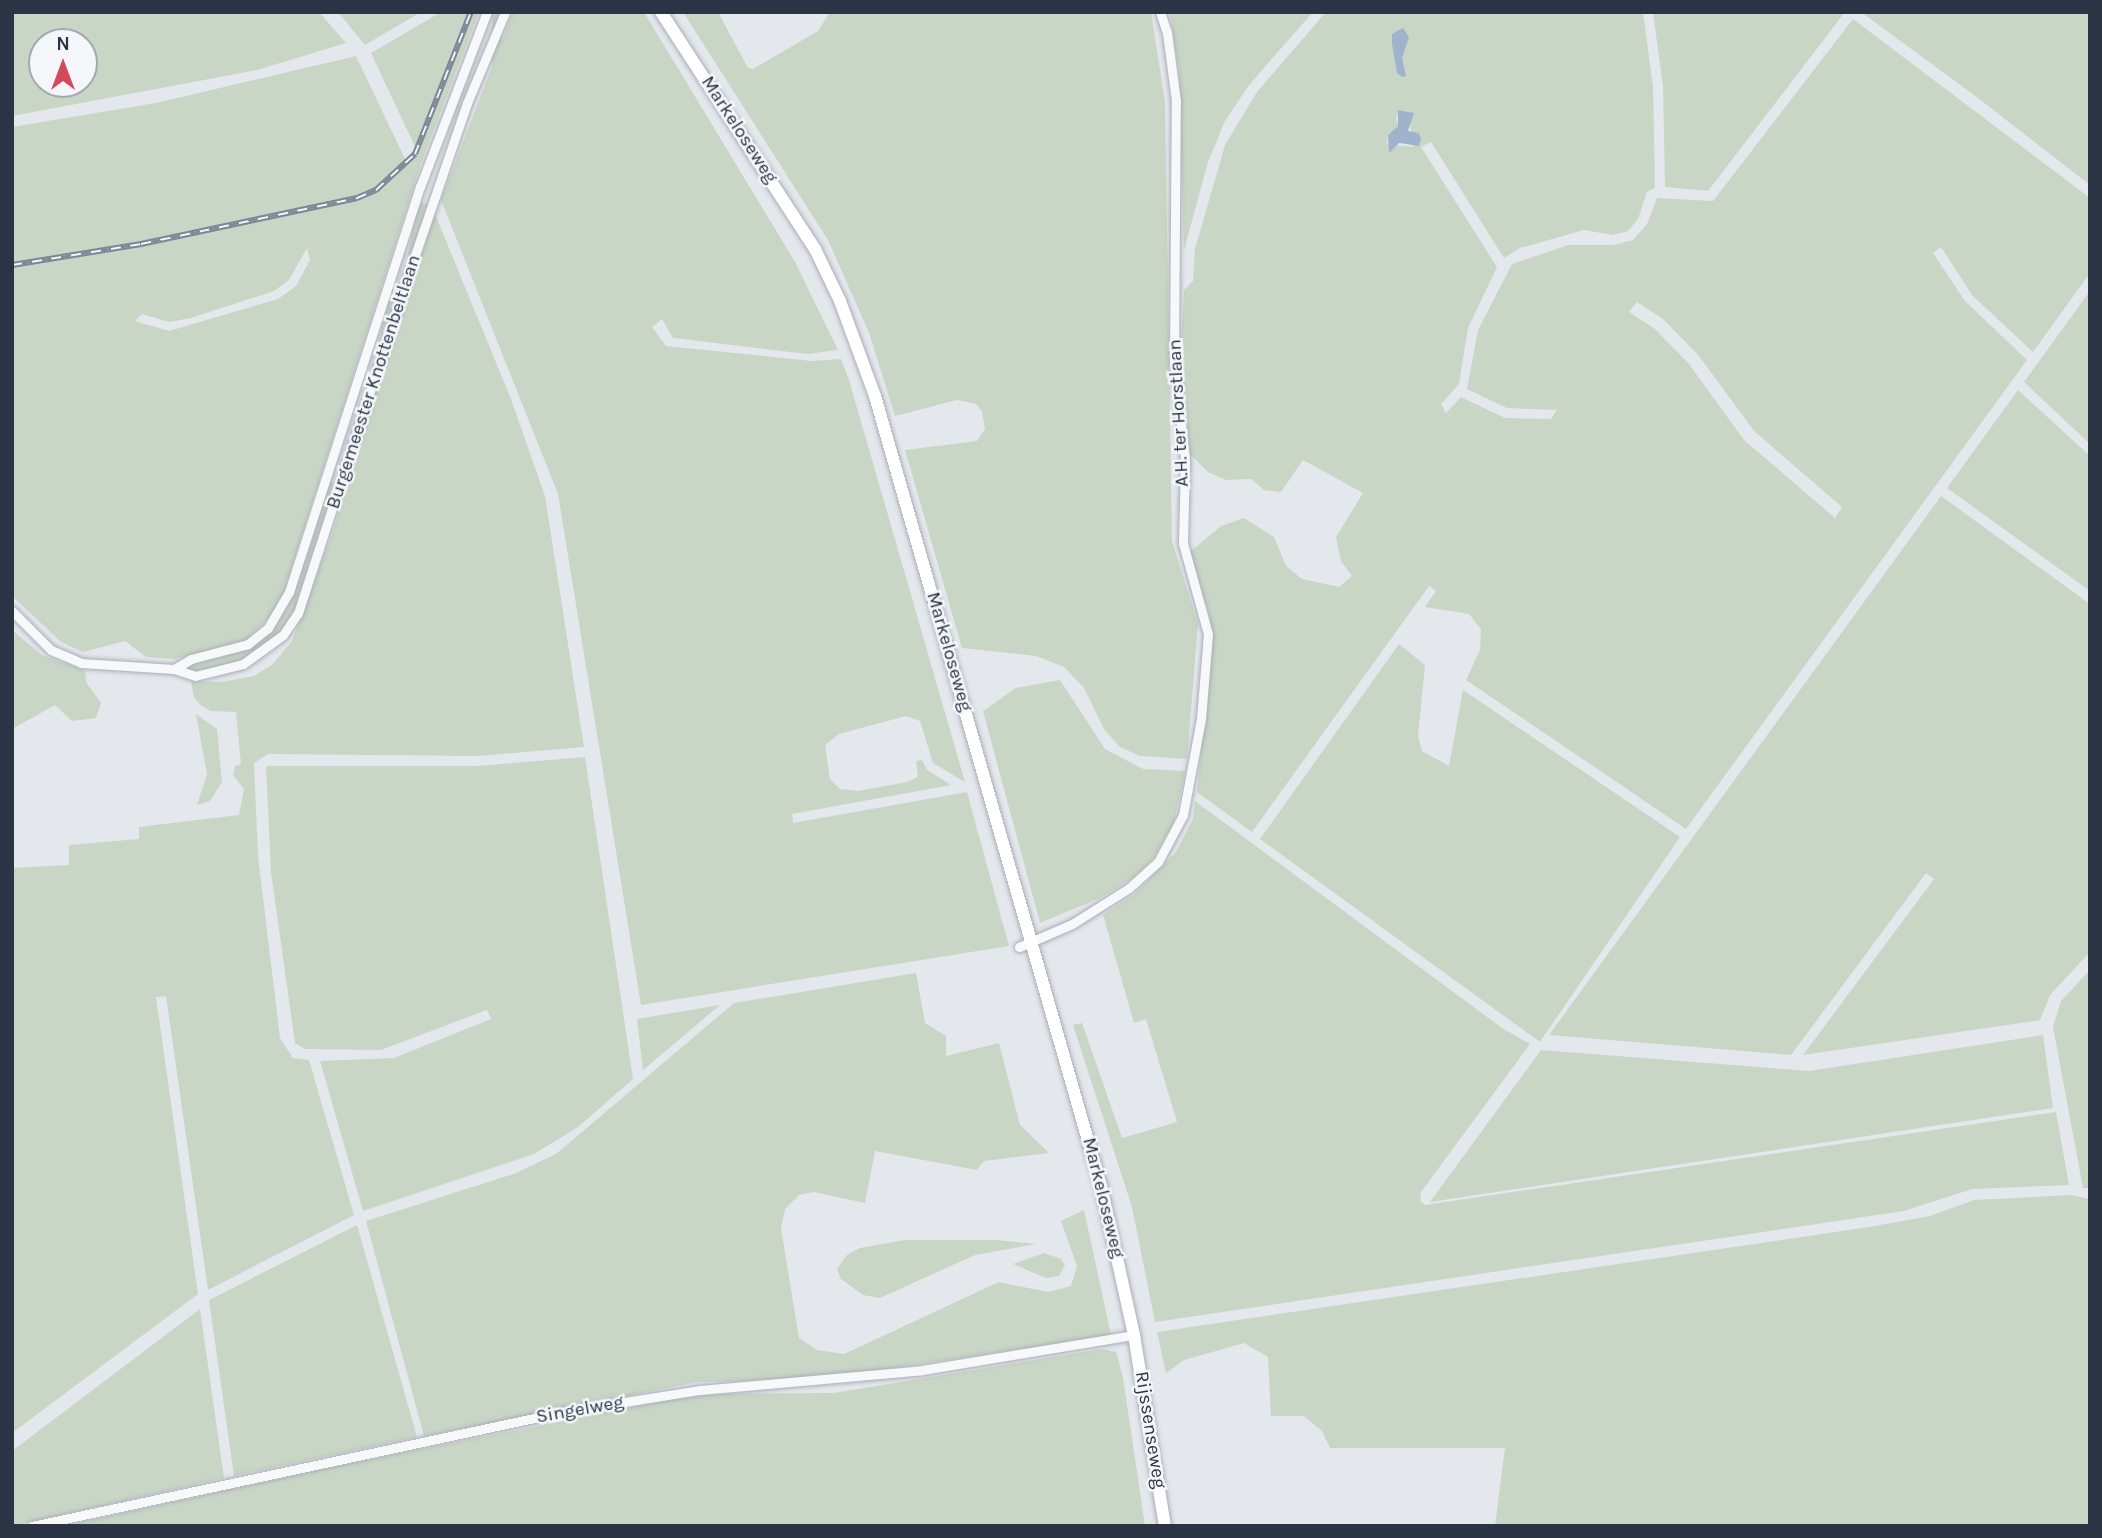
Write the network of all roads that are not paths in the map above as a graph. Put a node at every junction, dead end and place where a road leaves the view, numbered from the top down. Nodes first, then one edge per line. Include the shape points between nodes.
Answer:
1 (486, 12) edge
2 (505, 12) edge
3 (661, 12) edge
4 (1160, 12) edge
5 (328, 475) junction
6 (343, 480) junction
7 (12, 611) edge
8 (174, 668) junction
9 (1025, 945) junction
10 (1134, 1335) junction
11 (32, 1526) edge
12 (1165, 1526) edge

1 - 5 street, Burgemeester Knottenbeltlaan via 420,187
2 - 6 street, Burgemeester Knottenbeltlaan via 463,115
3 - 9 main road, Markeloseweg via 776,186 840,301 875,396
4 - 9 street, A.H. ter Horstlaan via 1176,101 1174,361 1185,459 1183,543 1208,634 1201,719 1184,815 1163,854 1129,888
5 - 6 street
5 - 8 street, Burgemeester Knottenbeltlaan via 289,592 268,628 248,643
6 - 8 street, Burgemeester Knottenbeltlaan via 299,613 283,635 260,655 225,670 195,676
7 - 8 street, Burgemeester Knottenbeltlaan via 51,650 81,663
9 - 10 main road, Markeloseweg via 1101,1186
10 - 11 street, Singelweg via 922,1370 700,1390 562,1412
10 - 12 main road, Rijssenseweg

